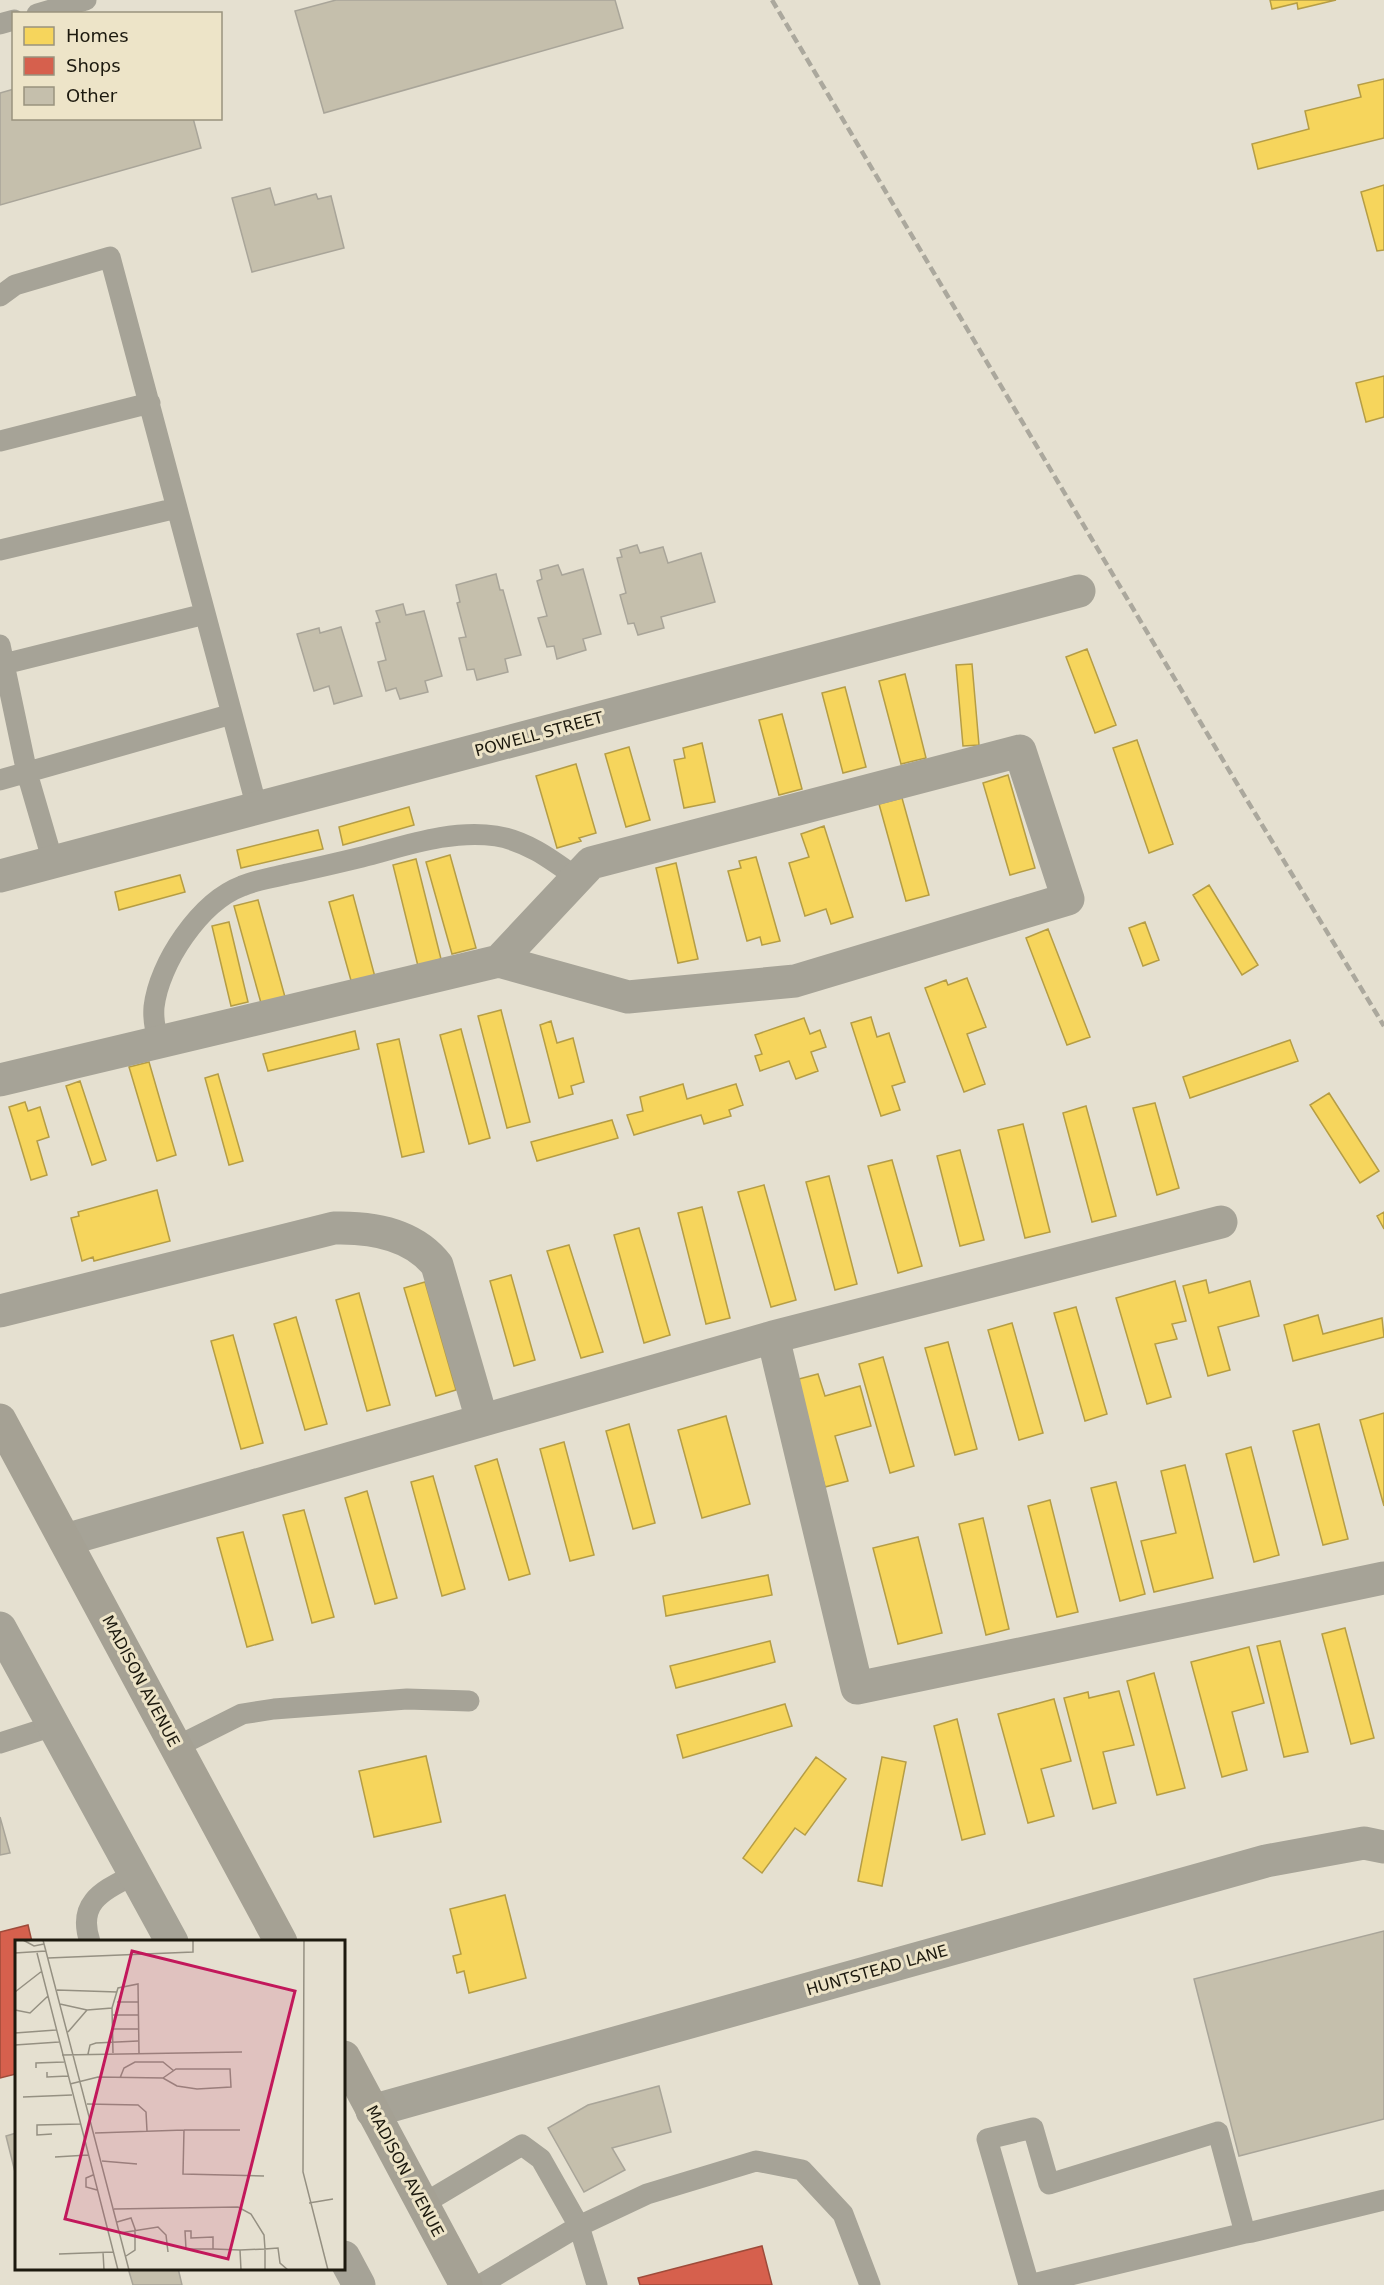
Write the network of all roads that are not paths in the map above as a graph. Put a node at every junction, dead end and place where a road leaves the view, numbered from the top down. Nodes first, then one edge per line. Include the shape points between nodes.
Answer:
1 (86, 0) edge
2 (44, 12) edge
3 (0, 296) edge
4 (150, 403) junction
5 (0, 441) edge
6 (177, 508) junction
7 (0, 550) edge
8 (1079, 591) dead end
9 (206, 614) junction
10 (2, 655) edge
11 (232, 714) junction
12 (27, 773) junction
13 (0, 780) edge
14 (257, 808) junction
15 (53, 862) junction
16 (0, 876) edge
17 (577, 878) junction
18 (499, 961) junction
19 (159, 1042) junction
20 (0, 1080) edge
21 (1221, 1222) dead end
22 (0, 1311) edge
23 (773, 1337) junction
24 (0, 1420) edge
25 (482, 1420) junction
26 (65, 1540) junction
27 (1384, 1578) edge
28 (0, 1628) edge
29 (469, 1701) dead end
30 (53, 1726) junction
31 (0, 1743) edge
32 (176, 1747) junction
33 (1384, 1846) edge
34 (135, 1874) junction
35 (90, 1940) edge
36 (171, 1940) edge
37 (280, 1940) edge
38 (345, 2059) edge
39 (372, 2111) junction
40 (1384, 2200) edge
41 (423, 2204) junction
42 (579, 2226) junction
43 (1245, 2233) junction
44 (345, 2259) edge
45 (358, 2285) edge
46 (466, 2285) edge
47 (480, 2285) edge
48 (597, 2285) edge
49 (870, 2285) edge

1 - 2 lane
3 - 4 lane via 15,285 110,257
4 - 5 lane
4 - 6 lane
6 - 7 lane
6 - 9 lane
8 - 14 street, POWELL STREET
9 - 10 lane
9 - 11 lane
10 - 12 lane
11 - 12 lane
11 - 14 lane
12 - 13 lane
12 - 15 lane
14 - 15 street, POWELL STREET
15 - 16 street, POWELL STREET
17 - 18 street
17 - 18 street via 591,863 1020,751 1068,899 795,981 628,997
17 - 19 lane via 520,843 470,834 424,841 241,886 210,906 170,960 159,983 154,1007
18 - 19 street
19 - 20 street
21 - 23 street
22 - 25 street via 334,1228 359,1227 382,1232 427,1252 437,1265
23 - 25 street
23 - 27 street via 857,1688
24 - 26 main road, MADISON AVENUE
25 - 26 street
26 - 32 main road, MADISON AVENUE
28 - 30 street
29 - 32 lane via 407,1699 242,1714
30 - 31 lane
30 - 34 street
32 - 37 main road, MADISON AVENUE
33 - 39 street, HUNTSTEAD LANE via 1364,1843 1266,1861
34 - 35 lane via 100,1893 91,1905 86,1917
34 - 36 street
38 - 39 main road, MADISON AVENUE
39 - 41 main road, MADISON AVENUE
40 - 43 lane
41 - 42 lane via 522,2145 541,2158
41 - 46 main road, MADISON AVENUE
42 - 47 lane
42 - 48 lane
42 - 49 lane via 647,2194 756,2161 802,2170 843,2214
43 - 43 lane via 1029,2285 987,2139 1033,2128 1048,2184 1218,2132
44 - 45 street

